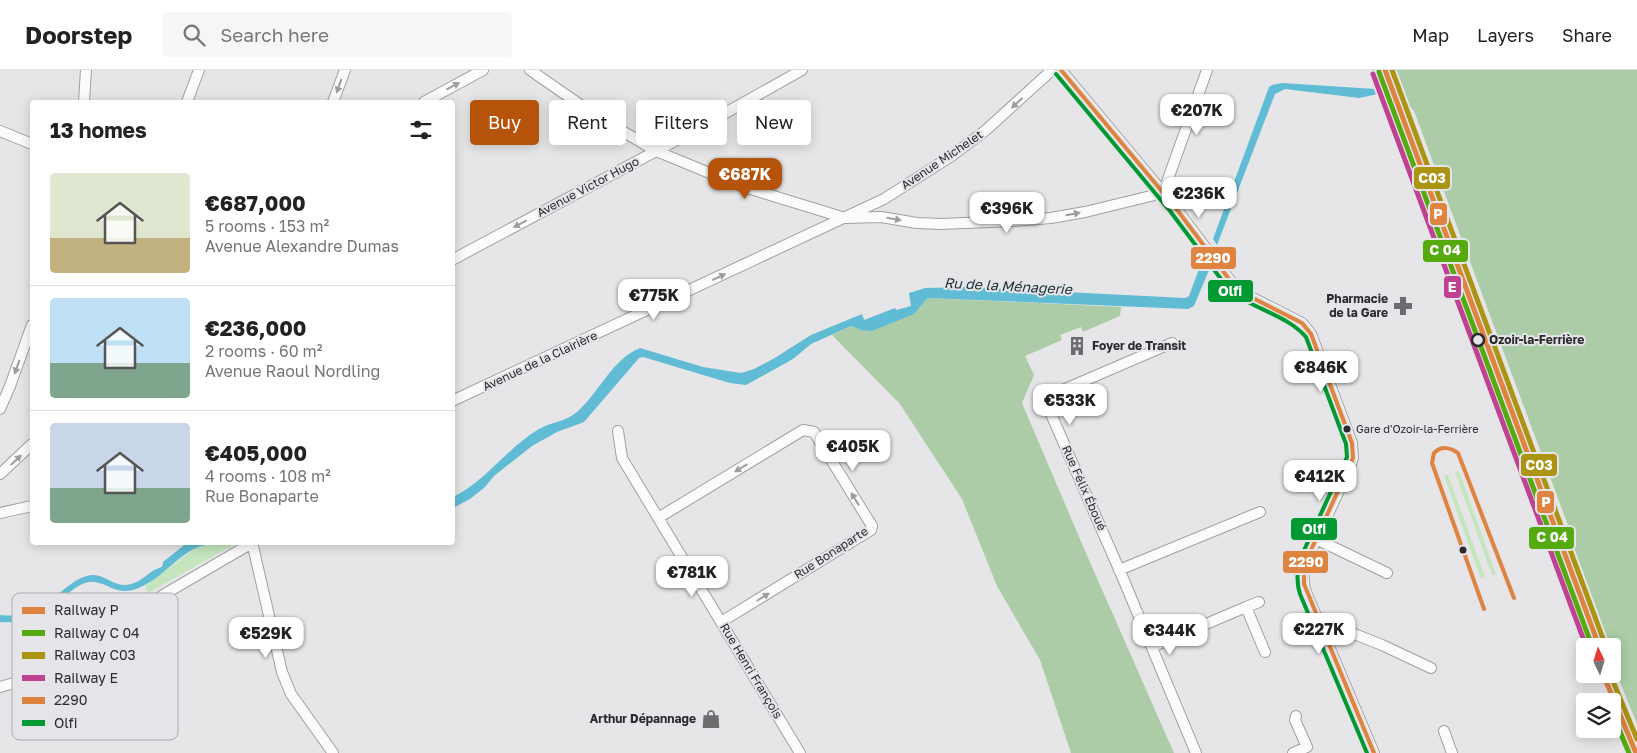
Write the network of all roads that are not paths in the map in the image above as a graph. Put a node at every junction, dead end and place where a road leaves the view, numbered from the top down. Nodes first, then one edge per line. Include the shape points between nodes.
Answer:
1 (86, 70) edge
2 (199, 70) edge
3 (345, 70) edge
4 (483, 70) edge
5 (530, 70) edge
6 (802, 70) edge
7 (1052, 70) edge
8 (1061, 70) edge
9 (1207, 70) edge
10 (84, 100) edge
11 (188, 100) edge
12 (334, 100) edge
13 (428, 100) edge
14 (0, 131) edge
15 (30, 143) edge
16 (656, 151) junction
17 (1163, 193) junction
18 (845, 218) junction
19 (455, 258) edge
20 (30, 331) edge
21 (1172, 343) dead end
22 (455, 400) edge
23 (0, 409) edge
24 (618, 431) dead end
25 (30, 446) edge
26 (0, 474) edge
27 (30, 506) edge
28 (1260, 512) dead end
29 (0, 513) edge
30 (658, 518) junction
31 (1316, 540) junction
32 (249, 545) edge
33 (252, 545) edge
34 (1119, 570) junction
35 (1387, 573) dead end
36 (166, 593) edge
37 (1259, 602) dead end
38 (1246, 607) junction
39 (722, 622) junction
40 (1319, 623) junction
41 (1152, 647) junction
42 (1265, 652) dead end
43 (1431, 668) dead end
44 (1296, 716) dead end
45 (1444, 731) dead end
46 (332, 753) edge
47 (800, 753) edge
48 (1196, 753) edge
49 (1293, 753) edge
50 (1374, 753) edge
51 (1452, 753) edge

1 - 10 street
2 - 11 street
3 -> 12 street
13 -> 4 street
5 - 16 street via 595,115
6 - 16 street, Avenue Victor Hugo
7 -> 18 street, Avenue Michelet via 986,130 953,155 884,199
8 - 17 street
9 - 17 street
14 - 15 street
16 - 18 street via 741,186
16 -> 19 street, Avenue Victor Hugo
18 -> 17 street via 881,217 941,224 1051,218
17 - 31 street via 1234,287 1302,322 1313,338 1353,451 1350,467
22 -> 18 street, Avenue de la Clairière
20 -> 23 street
21 - 34 street, Rue Félix Éboué via 1044,398
24 - 30 street, Rue Henri François via 622,458
26 -> 25 street
27 - 29 street
28 - 34 street
30 - 39 street, Rue Henri François
39 -> 30 street, Rue Bonaparte via 871,530 868,519 814,432 803,430
31 - 35 street
31 - 40 street via 1304,568 1303,583
32 - 36 street
33 - 46 street via 282,672 291,694
34 - 41 street, Rue Félix Éboué
37 - 38 street
38 - 41 street
38 - 42 street
39 - 47 street, Rue Henri François
40 - 43 street via 1362,636
40 - 50 street
41 - 48 street, Rue Félix Éboué
44 - 49 street via 1294,720 1307,747
45 - 51 street

